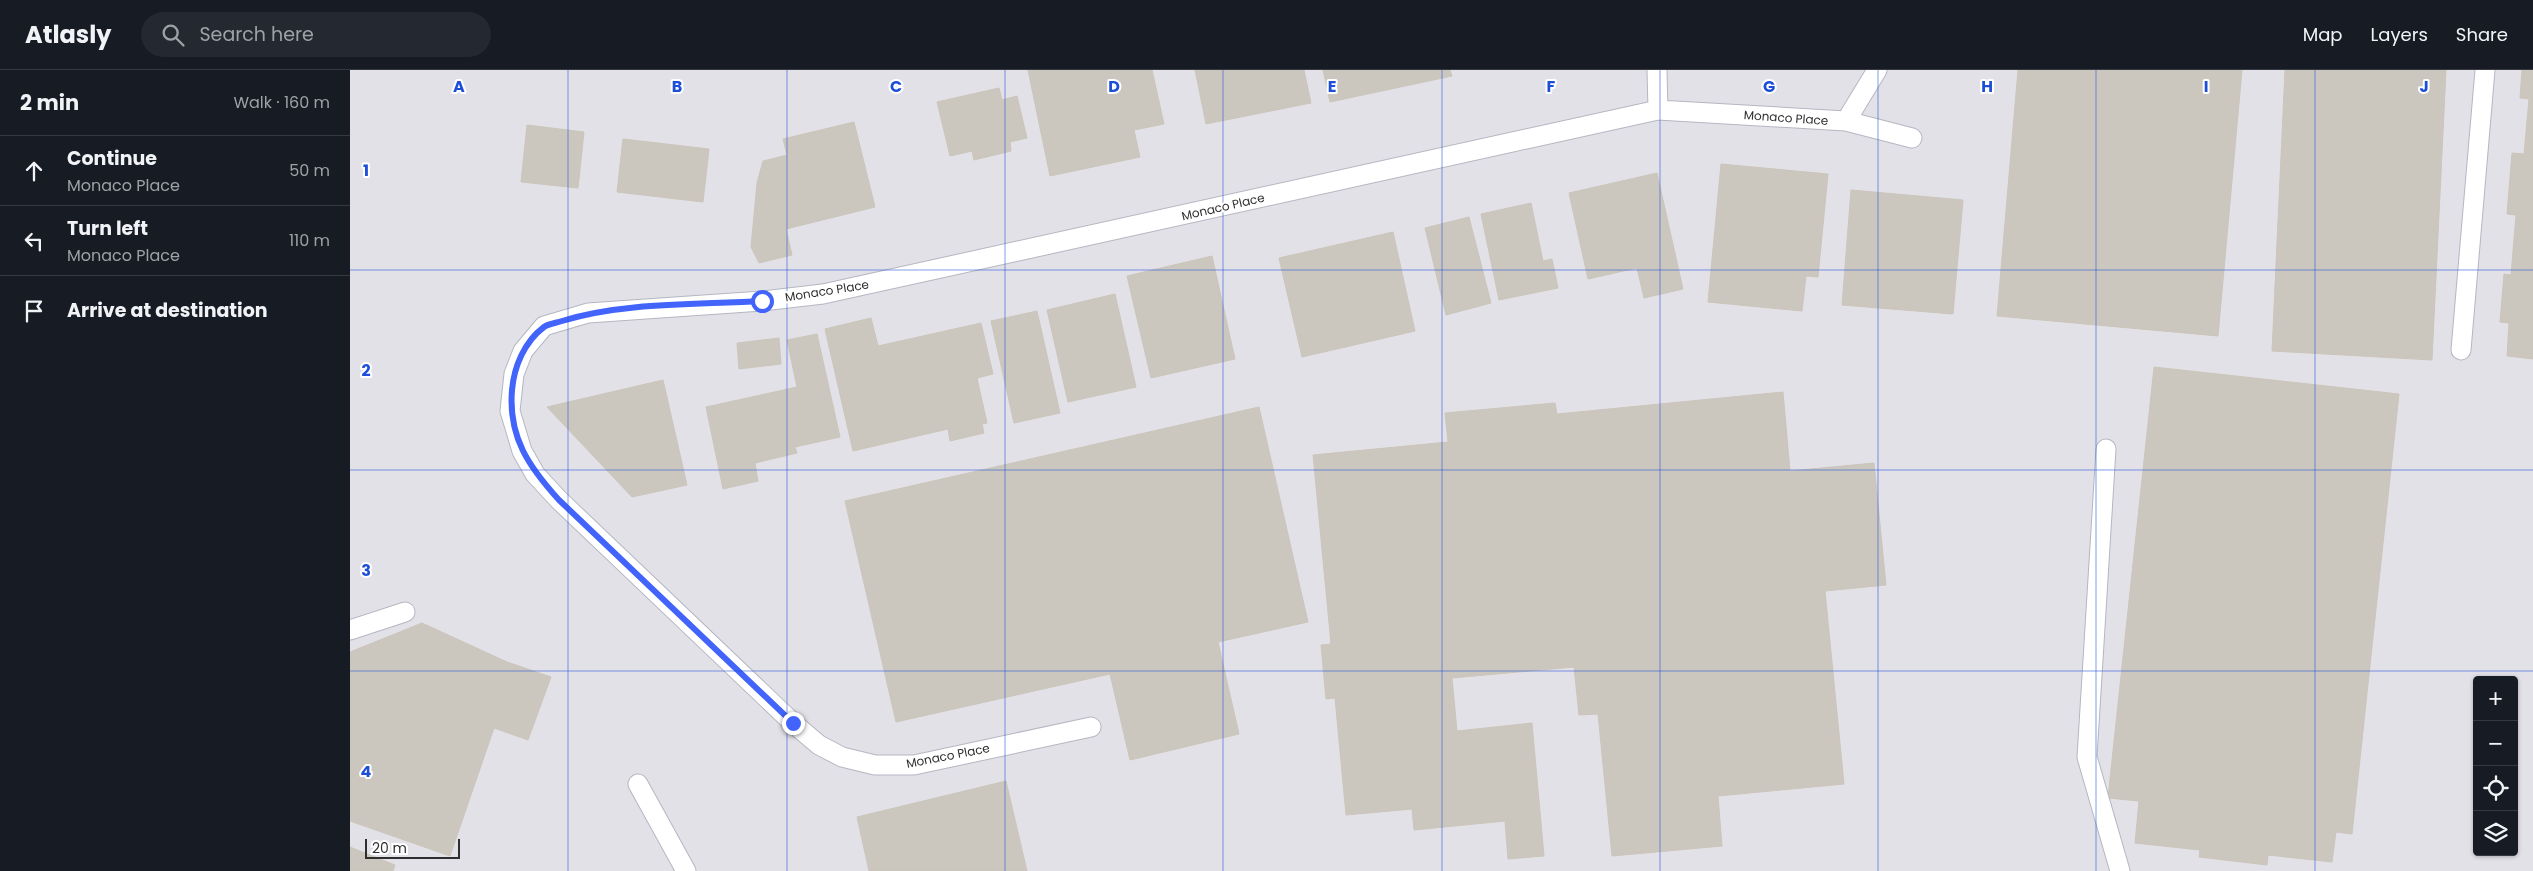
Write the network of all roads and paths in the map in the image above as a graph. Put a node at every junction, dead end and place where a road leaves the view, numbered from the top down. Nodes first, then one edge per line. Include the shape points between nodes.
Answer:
1 (1657, 70) edge
2 (1877, 70) edge
3 (2485, 70) edge
4 (1658, 110) junction
5 (1846, 121) junction
6 (1912, 138) dead end
7 (2461, 350) dead end
8 (2106, 449) dead end
9 (405, 612) dead end
10 (350, 630) edge
11 (1091, 728) dead end
12 (638, 784) dead end
13 (686, 871) edge
14 (2120, 871) edge

1 - 4 lane
2 - 5 lane
3 - 7 lane
4 - 5 lane, Monaco Place
4 - 11 lane, Monaco Place via 823,294 588,313 544,326 523,351 514,374 510,411 522,451 535,474 819,745 842,757 875,765 914,765
5 - 6 lane, Monaco Place
8 - 14 lane via 2087,757
9 - 10 lane
12 - 13 lane

